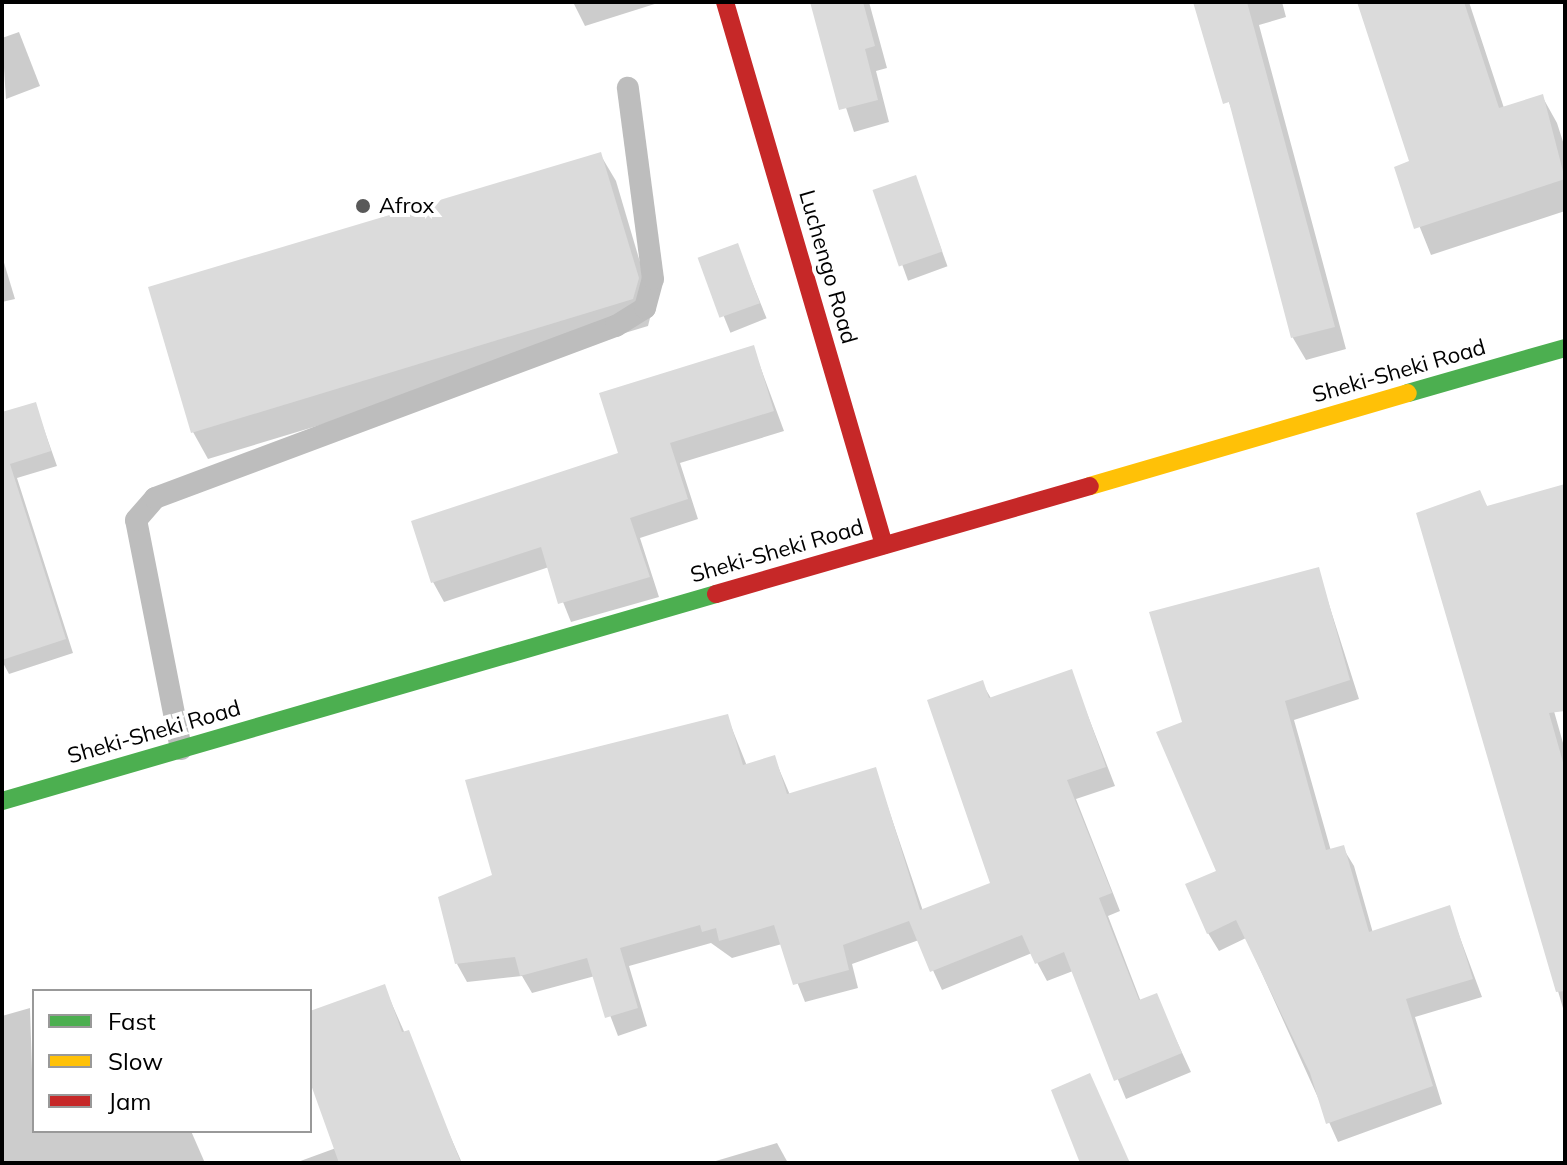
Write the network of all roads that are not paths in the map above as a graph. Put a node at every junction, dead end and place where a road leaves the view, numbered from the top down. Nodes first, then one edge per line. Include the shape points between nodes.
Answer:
1 (725, 2) edge
2 (628, 88) dead end
3 (1565, 348) edge
4 (884, 545) junction
5 (181, 749) junction
6 (2, 801) edge

1 - 4 street, Luchengo Road
2 - 5 lane via 653,279 645,308 616,326 155,498 136,520
3 - 4 street, Sheki-Sheki Road
4 - 5 street, Sheki-Sheki Road
5 - 6 street, Sheki-Sheki Road

